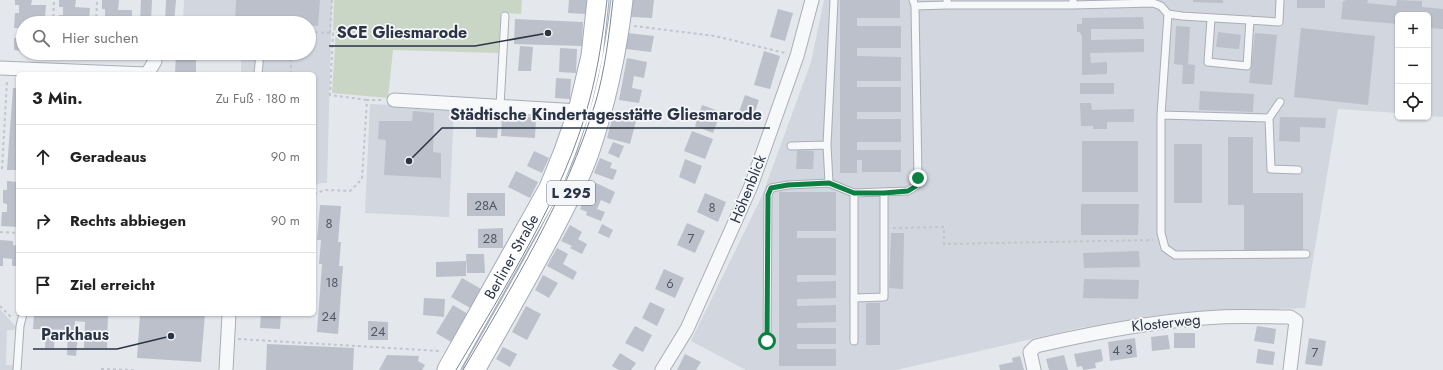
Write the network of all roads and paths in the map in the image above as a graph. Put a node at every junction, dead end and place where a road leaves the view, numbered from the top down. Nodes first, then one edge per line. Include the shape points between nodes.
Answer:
1 (54, 0) edge
2 (97, 0) edge
3 (332, 0) edge
4 (598, 0) edge
5 (622, 0) edge
6 (812, 0) edge
7 (834, 0) edge
8 (1280, 0) edge
9 (947, 2) edge
10 (914, 3) edge
11 (1073, 3) edge
12 (1168, 14) junction
13 (53, 16) edge
14 (96, 16) edge
15 (505, 16) dead end
16 (1211, 18) junction
17 (1250, 20) junction
18 (627, 25) dead end
19 (316, 32) edge
20 (330, 33) junction
21 (797, 56) junction
22 (259, 60) edge
23 (291, 60) edge
24 (156, 61) dead end
25 (148, 72) edge
26 (258, 72) edge
27 (291, 72) edge
28 (4, 74) edge
29 (16, 74) edge
30 (367, 100) junction
31 (394, 100) joint
32 (1280, 102) dead end
33 (500, 106) junction
34 (579, 111) junction
35 (1161, 115) junction
36 (1270, 118) junction
37 (827, 145) junction
38 (791, 146) dead end
39 (2, 169) dead end
40 (1298, 170) dead end
41 (829, 183) junction
42 (316, 193) edge
43 (854, 193) junction
44 (884, 193) junction
45 (884, 229) junction
46 (0, 232) edge
47 (16, 233) edge
48 (1163, 240) junction
49 (1306, 254) dead end
50 (854, 298) junction
51 (0, 306) edge
52 (22, 316) edge
53 (229, 316) edge
54 (20, 326) junction
55 (227, 338) junction
56 (767, 341) dead end
57 (854, 341) dead end
58 (453, 361) edge
59 (18, 370) edge
60 (102, 370) edge
61 (134, 370) edge
62 (226, 370) edge
63 (474, 370) edge
64 (662, 370) edge
65 (1034, 370) edge
66 (1290, 370) edge

1 - 13 path
2 - 14 path
3 - 20 path
4 - 34 main road, Berliner Straße / L 295 via 592,56
5 - 63 main road, Berliner Straße / L 295 via 612,66 587,154 570,195
6 - 21 street, Höhenblick
7 - 37 lane
8 - 17 lane via 1279,22
9 - 10 lane
9 - 11 lane
10 - 44 lane via 918,178 916,186 908,191
11 - 12 lane via 1153,3 1161,6
12 - 16 lane
12 - 35 lane
15 - 33 lane
16 - 17 lane
16 - 17 lane via 1208,62 1247,66
18 - 21 path via 715,36
19 - 20 path
20 - 30 path via 333,33 330,95
21 - 64 street, Höhenblick via 751,186 687,329
22 - 26 lane
23 - 27 path
24 - 25 street
28 - 29 street
28 - 39 path
30 - 31 path
30 - 42 path via 362,179 350,190 325,190
31 - 33 street
32 - 36 lane
33 - 34 street
34 - 58 main road, Berliner Straße / L 295 via 550,188
35 - 36 lane
35 - 48 lane
36 - 40 lane via 1271,169
37 - 38 lane
37 - 41 lane
41 - 43 lane
41 - 56 lane via 780,186 771,188 768,195
43 - 44 lane
43 - 50 lane
44 - 45 lane
45 - 48 path via 944,227 944,244
45 - 50 lane via 884,297
46 - 47 path
48 - 49 lane via 1165,248 1175,255
50 - 57 lane
51 - 54 path
52 - 54 lane
53 - 55 street
54 - 59 lane
55 - 58 path
55 - 62 street
60 - 61 path
65 - 66 street, Klosterweg via 1030,352 1036,346 1123,328 1220,317 1290,317 1296,322

